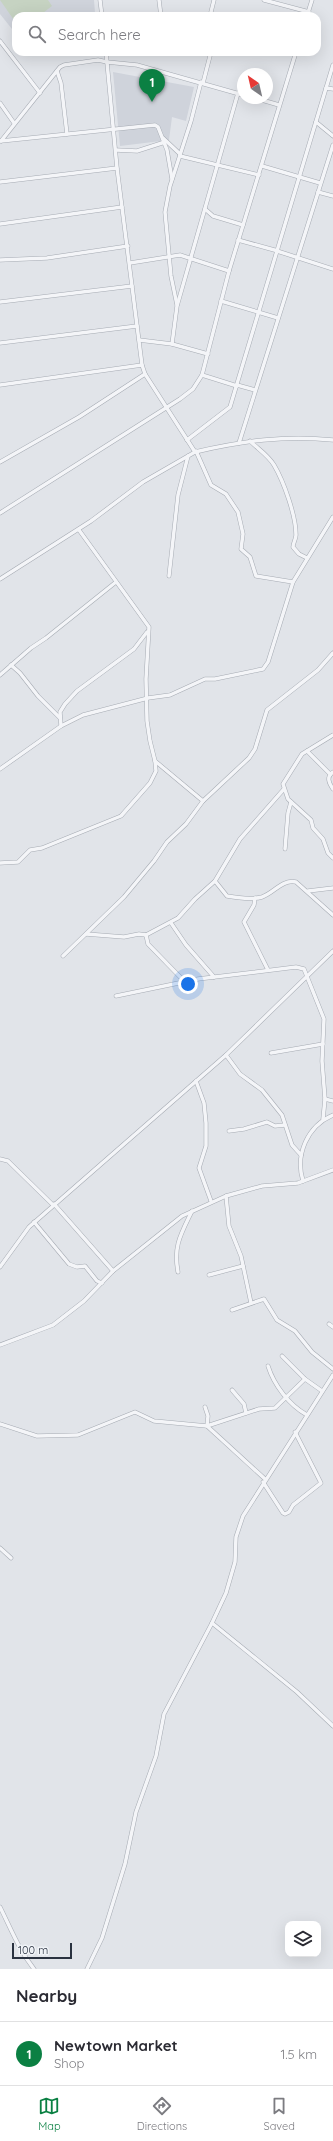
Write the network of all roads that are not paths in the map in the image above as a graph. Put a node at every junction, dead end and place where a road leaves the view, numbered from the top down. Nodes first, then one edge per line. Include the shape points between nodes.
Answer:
1 (100, 0) edge
2 (159, 0) edge
3 (214, 0) edge
4 (264, 0) edge
5 (312, 0) edge
6 (102, 12) edge
7 (161, 12) edge
8 (211, 12) edge
9 (302, 12) edge
10 (309, 12) edge
11 (0, 41) edge
12 (106, 56) edge
13 (210, 56) edge
14 (295, 56) edge
15 (107, 62) junction
16 (333, 64) edge
17 (57, 71) junction
18 (202, 83) junction
19 (326, 88) junction
20 (333, 89) edge
21 (40, 93) junction
22 (237, 93) edge
23 (237, 96) edge
24 (273, 103) edge
25 (0, 104) edge
26 (279, 105) junction
27 (316, 122) junction
28 (14, 123) junction
29 (113, 128) junction
30 (67, 134) junction
31 (333, 136) edge
32 (163, 138) junction
33 (0, 141) edge
34 (165, 142) junction
35 (333, 145) edge
36 (116, 150) junction
37 (180, 155) junction
38 (217, 166) junction
39 (262, 166) junction
40 (117, 168) junction
41 (259, 175) junction
42 (299, 178) junction
43 (172, 180) junction
44 (0, 182) edge
45 (320, 183) junction
46 (318, 192) junction
47 (333, 196) edge
48 (122, 207) junction
49 (205, 210) junction
50 (0, 224) edge
51 (243, 225) junction
52 (238, 240) junction
53 (128, 246) junction
54 (278, 251) junction
55 (169, 256) junction
56 (297, 258) junction
57 (0, 260) edge
58 (191, 260) junction
59 (130, 262) junction
60 (333, 269) edge
61 (229, 271) junction
62 (132, 286) junction
63 (221, 301) junction
64 (0, 302) edge
65 (177, 306) junction
66 (259, 312) junction
67 (278, 318) junction
68 (137, 326) junction
69 (139, 340) junction
70 (0, 343) edge
71 (172, 344) junction
72 (208, 354) junction
73 (142, 365) junction
74 (145, 374) junction
75 (202, 375) junction
76 (0, 385) edge
77 (237, 386) junction
78 (255, 390) junction
79 (166, 407) junction
80 (187, 440) junction
81 (333, 440) edge
82 (250, 441) junction
83 (239, 442) junction
84 (196, 452) junction
85 (188, 456) junction
86 (0, 462) edge
87 (0, 513) edge
88 (333, 517) edge
89 (78, 530) junction
90 (307, 558) junction
91 (169, 576) dead end
92 (0, 579) edge
93 (116, 582) junction
94 (293, 582) junction
95 (149, 627) junction
96 (333, 653) edge
97 (11, 665) junction
98 (0, 675) edge
99 (148, 698) junction
100 (60, 718) junction
101 (61, 726) junction
102 (333, 735) edge
103 (307, 751) junction
104 (155, 761) junction
105 (0, 769) edge
106 (332, 773) edge
107 (284, 789) junction
108 (333, 789) edge
109 (203, 801) junction
110 (291, 802) junction
111 (285, 849) dead end
112 (333, 858) edge
113 (0, 863) edge
114 (215, 880) junction
115 (333, 888) edge
116 (308, 891) junction
117 (255, 898) junction
118 (333, 915) edge
119 (171, 923) junction
120 (86, 934) junction
121 (146, 935) junction
122 (333, 951) edge
123 (63, 956) dead end
124 (268, 970) junction
125 (214, 977) junction
126 (308, 977) junction
127 (184, 981) junction
128 (116, 996) dead end
129 (323, 1044) junction
130 (271, 1053) dead end
131 (226, 1055) junction
132 (196, 1081) junction
133 (325, 1099) junction
134 (333, 1101) edge
135 (333, 1115) edge
136 (323, 1119) junction
137 (286, 1125) junction
138 (229, 1131) dead end
139 (301, 1155) junction
140 (0, 1159) edge
141 (333, 1170) edge
142 (304, 1181) junction
143 (226, 1196) junction
144 (211, 1201) junction
145 (54, 1204) junction
146 (192, 1211) junction
147 (34, 1222) junction
148 (243, 1266) junction
149 (0, 1267) edge
150 (113, 1270) junction
151 (178, 1272) dead end
152 (209, 1275) dead end
153 (102, 1283) junction
154 (251, 1303) junction
155 (232, 1310) dead end
156 (0, 1345) edge
157 (282, 1356) dead end
158 (268, 1366) dead end
159 (333, 1369) edge
160 (333, 1375) edge
161 (305, 1379) junction
162 (232, 1390) dead end
163 (322, 1391) junction
164 (287, 1397) junction
165 (205, 1407) dead end
166 (246, 1413) junction
167 (307, 1415) junction
168 (0, 1424) edge
169 (207, 1426) junction
170 (295, 1432) junction
171 (264, 1480) junction
172 (0, 1548) edge
173 (11, 1558) dead end
174 (212, 1623) junction
175 (333, 1726) edge
176 (0, 1907) edge
177 (34, 1969) edge
178 (87, 1969) edge

1 - 6 street
2 - 7 street
3 - 8 street
4 - 9 street
5 - 10 street
11 - 21 street
12 - 15 street
13 - 18 street
14 - 26 street
15 - 17 street via 92,60 64,65
15 - 18 street via 150,67
15 - 29 street
16 - 19 street
17 - 21 street
17 - 30 street via 61,83
18 - 22 street
18 - 37 street
19 - 20 street
19 - 27 street
21 - 28 street
23 - 38 street
24 - 26 street
25 - 28 street
26 - 39 street
27 - 31 street
27 - 42 street
28 - 33 street
29 - 30 street
29 - 32 street via 155,125
29 - 36 street
30 - 33 street
32 - 34 street
32 - 37 street
34 - 36 street via 138,152
34 - 43 street
35 - 45 street
36 - 40 street
37 - 38 street
37 - 43 street
38 - 41 street
38 - 49 street
39 - 41 street
39 - 42 street
40 - 44 street
40 - 48 street
41 - 51 street
42 - 45 street
42 - 54 street
43 - 55 street via 164,220
45 - 46 street
46 - 47 street
46 - 56 street
48 - 50 street
48 - 53 street
49 - 51 street via 216,217
49 - 58 street
51 - 52 street
52 - 54 street
52 - 61 street
53 - 57 street via 47,258
53 - 59 street
54 - 56 street
54 - 66 street
55 - 58 street via 180,255
55 - 59 street
55 - 65 street
56 - 60 street
56 - 67 street
58 - 61 street
58 - 65 street
59 - 62 street
61 - 63 street
62 - 64 street
62 - 68 street
63 - 66 street
63 - 72 street
65 - 71 street
66 - 67 street
66 - 77 street
67 - 78 street
68 - 69 street
68 - 70 street
69 - 71 street
69 - 73 street
71 - 72 street
72 - 75 street
73 - 74 street
73 - 76 street
74 - 79 street
74 - 86 street via 79,417
75 - 77 street
75 - 79 street via 193,389
77 - 78 street
77 - 80 street via 227,410
78 - 83 street
79 - 80 street
79 - 87 street
80 - 84 street
81 - 82 street via 289,437
82 - 83 street
82 - 90 street via 275,466 282,486 289,495 296,535 293,547
83 - 84 street
84 - 85 street
84 - 94 street via 212,485 226,494 238,512 243,534 241,549 250,557 256,576
85 - 89 street via 143,482
85 - 91 street via 178,495
88 - 90 street
89 - 92 street
89 - 93 street
90 - 94 street
93 - 95 street
93 - 97 street
94 - 99 street via 266,667 231,677 206,679 170,695
95 - 99 street via 146,679
95 - 100 street via 146,635 134,649 65,704 60,712
96 - 109 street via 318,670 267,710 250,758
97 - 98 street
97 - 100 street
99 - 101 street via 82,715
99 - 104 street via 150,742
100 - 101 street
101 - 105 street
102 - 103 street
103 - 106 street
103 - 107 street via 284,780
104 - 109 street
104 - 113 street via 156,771 150,783 121,816 42,848 30,850 18,862
106 - 108 street via 328,781
107 - 110 street
107 - 114 street via 240,838
109 - 120 street via 124,897
110 - 111 street
110 - 112 street via 311,820 313,828 323,839 328,853
114 - 117 street via 227,896
114 - 119 street
115 - 116 street
116 - 117 street via 292,881 265,896
116 - 118 street
117 - 124 street via 254,905 244,922
119 - 121 street
119 - 125 street
120 - 121 street via 124,937
120 - 123 street
121 - 127 street via 148,944
122 - 126 street
124 - 125 street
124 - 126 street via 300,967
125 - 127 street
126 - 129 street via 324,1019
126 - 131 street
127 - 128 street
129 - 130 street
129 - 133 street
131 - 132 street
131 - 137 street via 243,1077 264,1093 283,1117
132 - 144 street via 204,1103 206,1124 206,1146 199,1168
132 - 145 street
133 - 134 street
133 - 136 street
135 - 136 street
136 - 139 street via 310,1133
137 - 138 street via 275,1126 267,1122 244,1130
137 - 139 street via 294,1148
139 - 142 street via 299,1165
140 - 145 street via 8,1161
141 - 142 street
142 - 143 street via 262,1186
143 - 144 street
143 - 148 street via 229,1226
144 - 146 street
145 - 147 street
145 - 150 street
146 - 150 street via 170,1224 128,1261
146 - 151 street via 177,1244
147 - 149 street
147 - 153 street via 69,1264 85,1266 97,1281
148 - 152 street
148 - 154 street
150 - 153 street
153 - 156 street via 53,1325
154 - 155 street
154 - 159 street via 260,1299 266,1300 277,1320 295,1331 312,1352
157 - 161 street
158 - 164 street
160 - 163 street
161 - 163 street
161 - 164 street
162 - 166 street via 244,1404
163 - 167 street
164 - 166 street via 275,1408
164 - 167 street via 298,1410
165 - 169 street via 208,1416
166 - 169 street
167 - 170 street
168 - 169 street via 37,1436 78,1435 135,1412 154,1421
169 - 171 street
170 - 171 street
170 - 171 street via 321,1483 293,1505 286,1514
171 - 174 street via 243,1516 236,1538 235,1562 226,1593
172 - 173 street
174 - 175 street via 297,1692
174 - 178 street via 164,1714 156,1756 136,1812 125,1864 102,1938
176 - 177 street via 18,1947

